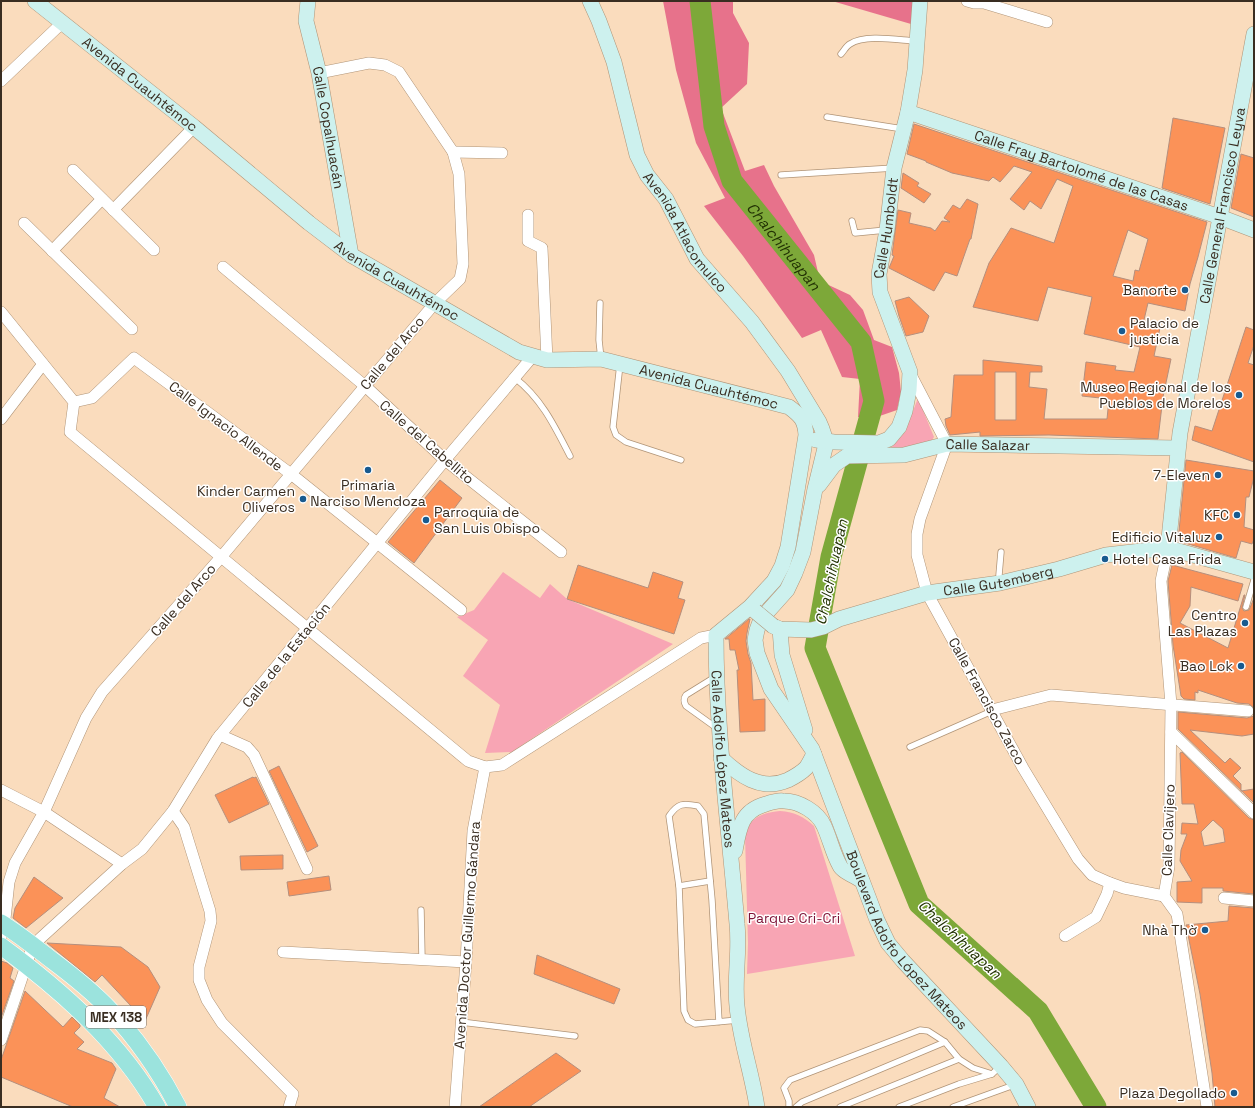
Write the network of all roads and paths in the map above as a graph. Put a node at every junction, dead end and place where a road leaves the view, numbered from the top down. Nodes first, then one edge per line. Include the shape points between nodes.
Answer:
1 (308, 1) edge
2 (590, 1) edge
3 (920, 1) edge
4 (967, 1) edge
5 (40, 2) edge
6 (984, 2) edge
7 (1047, 22) dead end
8 (62, 23) junction
9 (917, 41) junction
10 (1253, 44) edge
11 (841, 54) dead end
12 (319, 73) junction
13 (1, 81) edge
14 (908, 112) junction
15 (827, 117) dead end
16 (194, 127) junction
17 (903, 129) junction
18 (453, 152) junction
19 (502, 153) dead end
20 (894, 168) junction
21 (73, 170) dead end
22 (782, 175) dead end
23 (102, 199) junction
24 (113, 210) junction
25 (528, 215) dead end
26 (1220, 217) junction
27 (852, 221) dead end
28 (24, 223) dead end
29 (887, 230) junction
30 (1254, 230) edge
31 (154, 250) dead end
32 (52, 251) junction
33 (351, 255) junction
34 (224, 266) dead end
35 (435, 303) junction
36 (600, 303) dead end
37 (1, 312) edge
38 (132, 329) dead end
39 (540, 358) junction
40 (601, 359) junction
41 (43, 364) junction
42 (620, 364) junction
43 (910, 372) junction
44 (516, 378) junction
45 (364, 386) junction
46 (74, 402) junction
47 (1, 419) edge
48 (805, 439) junction
49 (830, 442) junction
50 (947, 444) junction
51 (1177, 448) junction
52 (878, 450) junction
53 (570, 456) dead end
54 (445, 460) junction
55 (680, 460) dead end
56 (291, 474) junction
57 (815, 489) junction
58 (378, 543) junction
59 (1168, 548) junction
60 (561, 552) dead end
61 (1001, 552) dead end
62 (222, 556) junction
63 (1254, 572) edge
64 (1254, 580) edge
65 (1000, 583) junction
66 (927, 593) junction
67 (1246, 607) dead end
68 (753, 609) junction
69 (461, 610) dead end
70 (307, 628) junction
71 (781, 628) junction
72 (716, 635) junction
73 (717, 676) junction
74 (1171, 705) junction
75 (992, 710) junction
76 (1248, 711) dead end
77 (719, 730) junction
78 (1171, 732) junction
79 (220, 735) junction
80 (910, 748) dead end
81 (813, 752) junction
82 (721, 758) junction
83 (485, 768) junction
84 (825, 783) junction
85 (1, 790) edge
86 (173, 811) junction
87 (44, 812) junction
88 (1254, 813) edge
89 (816, 815) junction
90 (122, 864) junction
91 (732, 868) junction
92 (307, 869) dead end
93 (710, 881) junction
94 (862, 881) junction
95 (1110, 883) junction
96 (679, 886) junction
97 (1164, 896) junction
98 (1224, 898) dead end
99 (1254, 901) edge
100 (421, 910) dead end
101 (2, 928) edge
102 (1065, 936) dead end
103 (33, 945) junction
104 (1, 946) edge
105 (283, 952) dead end
106 (422, 959) junction
107 (466, 962) junction
108 (27, 965) junction
109 (738, 1020) junction
110 (462, 1022) junction
111 (719, 1022) junction
112 (575, 1036) dead end
113 (1, 1040) edge
114 (945, 1042) junction
115 (959, 1059) junction
116 (997, 1070) junction
117 (1016, 1084) junction
118 (157, 1107) edge
119 (178, 1107) edge
120 (279, 1107) edge
121 (289, 1107) edge
122 (455, 1107) edge
123 (757, 1107) edge
124 (789, 1107) edge
125 (796, 1107) edge
126 (840, 1107) edge
127 (899, 1107) edge
128 (953, 1107) edge
129 (1028, 1107) edge
130 (1207, 1107) edge

1 - 12 main road, Calle Copalhuacán via 306,21
2 - 49 main road, Avenida Atlacomulco via 614,62 637,155 647,175 666,199 696,259 752,322 788,371
3 - 9 main road, Calle Humboldt
4 - 6 street
5 - 8 main road, Avenida Cuauhtémoc
6 - 7 street
8 - 13 street
8 - 16 main road, Avenida Cuauhtémoc
9 - 11 lane via 870,38 849,44
9 - 14 main road, Calle Humboldt
10 - 26 main road, Calle General Francisco Leyva
12 - 18 street, Calle del Arco via 369,63 385,65 399,72
12 - 33 main road, Calle Copalhuacán
14 - 17 main road, Calle Humboldt
14 - 26 main road, Calle Fray Bartolomé de las Casas
15 - 17 lane
16 - 24 street
16 - 33 main road, Avenida Cuauhtémoc
17 - 20 main road, Calle Humboldt
18 - 19 street
18 - 35 street, Calle del Arco via 459,174 463,264 460,279
20 - 22 lane
20 - 29 main road, Calle Humboldt
21 - 23 street
23 - 24 street
23 - 32 street
24 - 31 street
25 - 39 street via 528,241 542,248
26 - 30 main road, Calle Fray Bartolomé de las Casas
26 - 51 main road, Calle General Francisco Leyva
27 - 29 lane via 855,233
28 - 32 street
29 - 43 main road, Calle Humboldt via 879,274 880,292
32 - 38 street
33 - 35 main road, Avenida Cuauhtémoc
34 - 45 street, Calle del Cabellito
35 - 39 main road, Avenida Cuauhtémoc via 519,352
35 - 45 street, Calle del Arco
36 - 40 lane
37 - 41 street
39 - 40 main road, Avenida Cuauhtémoc
39 - 44 street, Calle de la Estación
40 - 42 main road, Avenida Cuauhtémoc
41 - 46 street
41 - 47 street
42 - 48 main road, Avenida Cuauhtémoc via 789,406 802,417
42 - 55 lane via 612,427 616,435 626,442
43 - 50 street, Calle Humboldt
43 - 52 main road via 905,411 899,427
44 - 53 lane via 548,413
44 - 54 street, Calle de la Estación
45 - 54 street, Calle del Cabellito
45 - 56 street, Calle del Arco
46 - 56 street, Calle Ignacio Allende via 92,398 134,358
46 - 62 street via 70,432
48 - 49 main road
48 - 68 main road via 788,547 774,581
49 - 52 main road
49 - 57 main road
50 - 51 main road, Calle Salazar
50 - 52 main road, Calle Salazar via 904,455
50 - 66 street, Calle Francisco Zarco via 917,534 917,555
51 - 59 main road, Calle General Francisco Leyva
52 - 57 main road, Calle Salazar via 842,458
54 - 58 street, Calle de la Estación
54 - 60 street, Calle del Cabellito
56 - 58 street, Calle Ignacio Allende
56 - 62 street, Calle del Arco
57 - 81 main road via 803,552 795,573 786,590 761,619 755,640 757,653 771,689
58 - 69 street, Calle Ignacio Allende
58 - 70 street, Calle de la Estación
59 - 63 main road, Calle Gutemberg
59 - 65 main road, Calle Gutemberg via 1106,555
59 - 74 street, Calle Clavijero via 1161,581
61 - 65 lane
62 - 70 street
62 - 87 street, Calle del Arco via 102,692 86,718
64 - 67 lane
65 - 66 main road, Calle Gutemberg
66 - 71 main road, Calle Gutemberg via 839,619 823,627 810,630
66 - 75 street, Calle Francisco Zarco
68 - 71 main road, bridge
68 - 72 main road
70 - 79 street, Calle de la Estación
70 - 83 street via 468,761
71 - 81 main road via 779,632 782,655
72 - 73 main road, Calle Adolfo López Mateos
72 - 83 street via 701,638 502,765
73 - 77 main road, Calle Adolfo López Mateos
73 - 77 lane via 686,695 684,702
74 - 75 street via 1052,695
74 - 76 street
74 - 78 street, Calle Clavijero
75 - 80 lane
75 - 95 street, Calle Francisco Zarco via 1023,768 1078,859 1092,875
77 - 82 main road, Calle Adolfo López Mateos
78 - 88 street
78 - 97 street, Calle Clavijero via 1169,866
79 - 86 street, Calle de la Estación
79 - 92 street via 246,747 254,755
81 - 82 main road via 806,768 794,777 768,784 745,777
81 - 84 main road, Boulevard Adolfo López Mateos
82 - 91 main road, Calle Adolfo López Mateos
83 - 107 street, Avenida Doctor Guillermo Gándara via 473,831
84 - 89 main road
84 - 94 main road, Boulevard Adolfo López Mateos
85 - 87 street
86 - 90 street, Calle de la Estación via 142,849
86 - 121 street via 184,827 210,910 211,921 199,967 199,980 207,1000 222,1023 293,1094
87 - 90 street
87 - 101 street, Calle del Arco via 15,863 9,882
89 - 91 main road via 797,804 784,801 758,806 746,815 740,826
89 - 94 main road via 823,824 840,868
90 - 103 street, Calle de la Estación
91 - 109 main road, Calle Adolfo López Mateos via 738,927
93 - 96 lane
93 - 96 lane via 704,814 698,806 684,804 674,808 669,816
93 - 111 lane
94 - 116 main road, Boulevard Adolfo López Mateos via 888,943
95 - 97 street, Calle Francisco Zarco
95 - 102 street via 1108,894 1096,917
96 - 111 lane via 684,1011 688,1020 695,1024
97 - 130 street, Calle Clavijero via 1177,914
98 - 99 street
100 - 106 lane
101 - 103 main road, MEX 138
103 - 108 street
103 - 119 main road, MEX 138 via 82,983 110,1010 136,1041
104 - 108 main road, MEX 138
105 - 106 street
106 - 107 street
107 - 110 street, Avenida Doctor Guillermo Gándara
108 - 113 street
108 - 118 main road, MEX 138 via 93,1024 134,1072
109 - 111 lane
109 - 123 main road, Calle Adolfo López Mateos
110 - 112 lane
110 - 122 street, Avenida Doctor Guillermo Gándara
114 - 115 lane
114 - 124 lane via 928,1031 920,1030 790,1080 784,1088
114 - 125 lane via 802,1102
115 - 116 lane via 973,1068
115 - 126 lane
116 - 117 main road, Boulevard Adolfo López Mateos
116 - 127 lane
117 - 128 lane
117 - 129 main road, Boulevard Adolfo López Mateos
120 - 121 street

